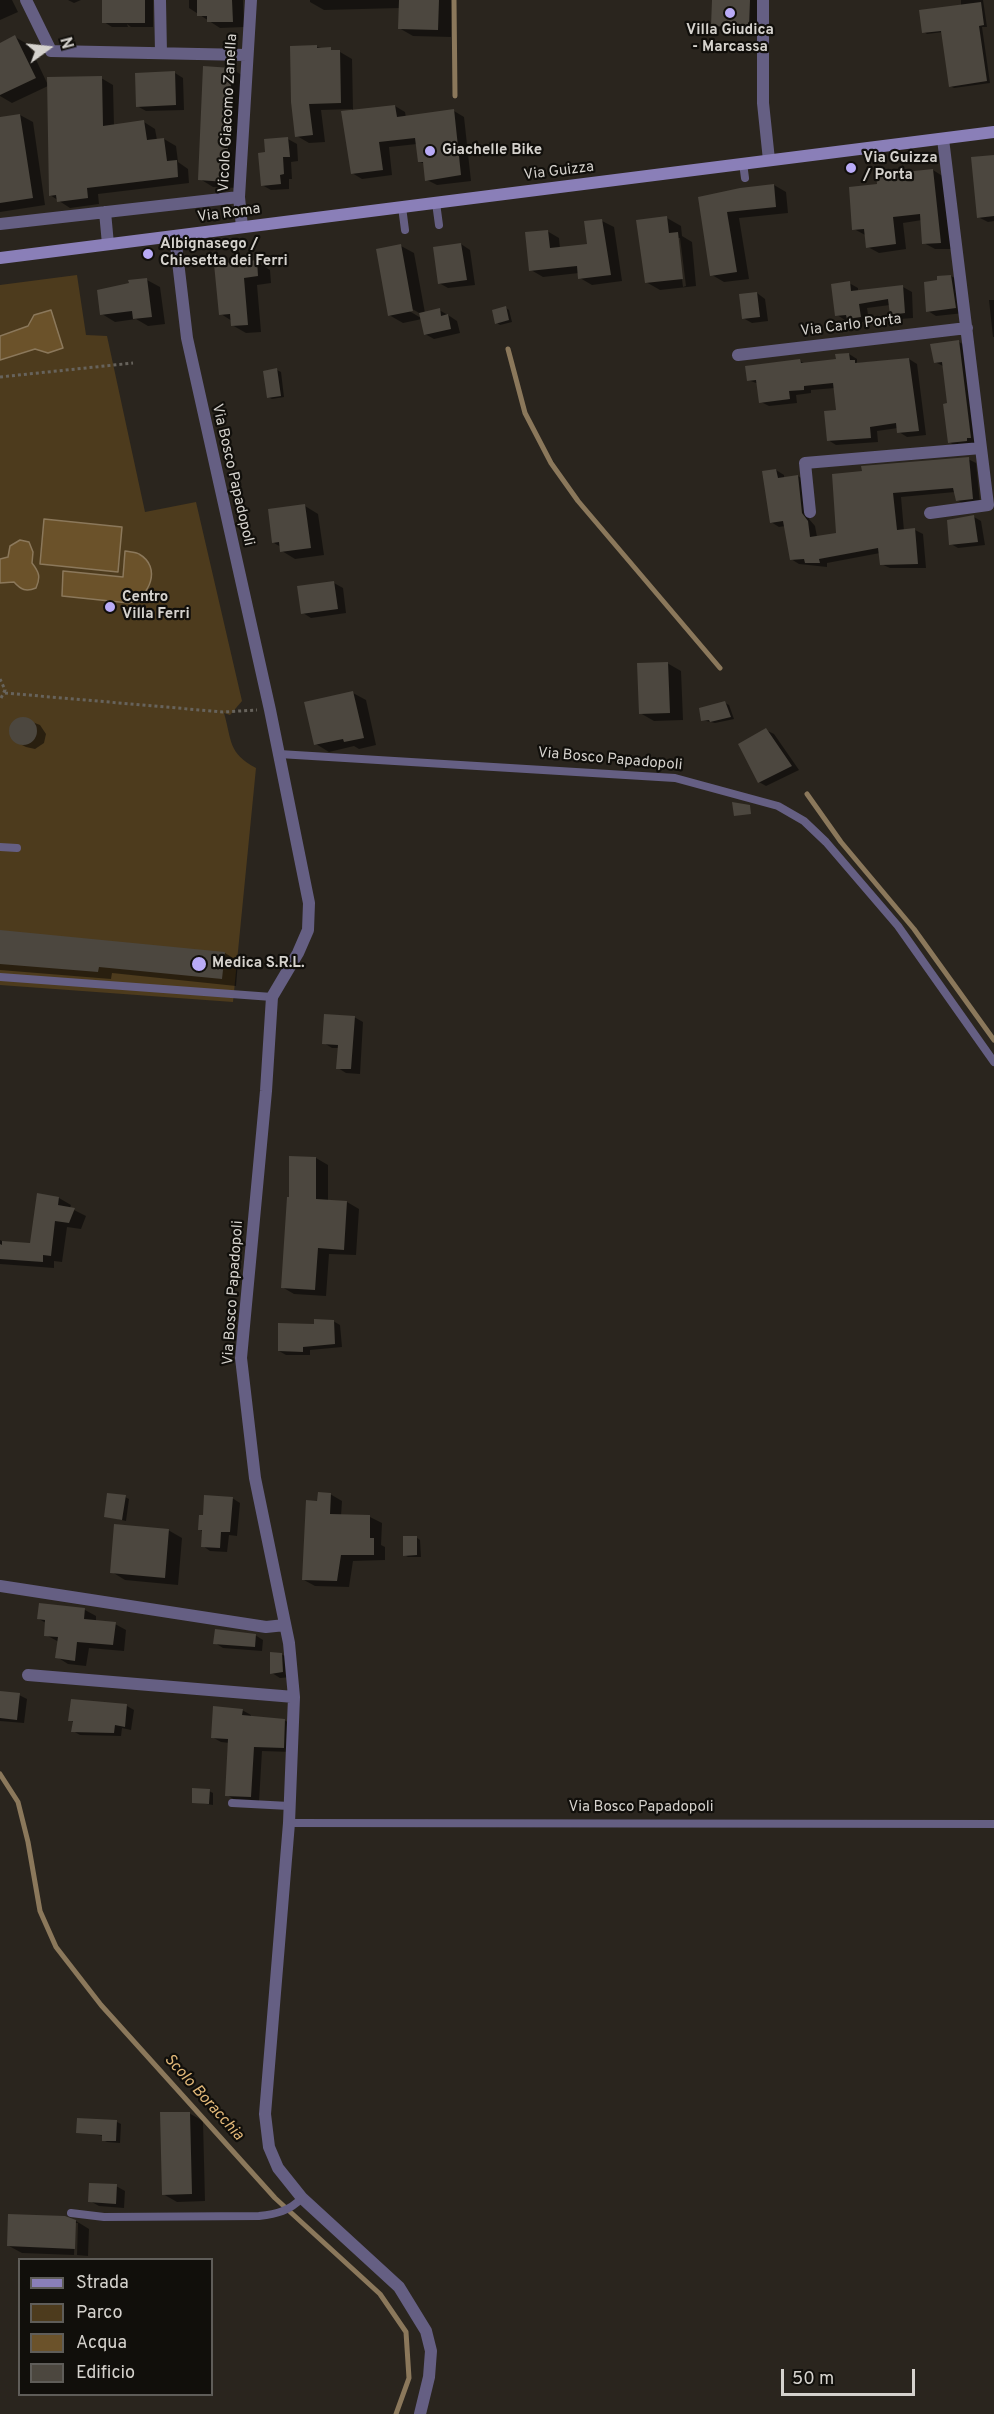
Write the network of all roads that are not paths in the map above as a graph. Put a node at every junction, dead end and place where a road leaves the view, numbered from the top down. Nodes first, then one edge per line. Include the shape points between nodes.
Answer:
1 (26, 0) edge
2 (160, 0) edge
3 (251, 0) edge
4 (763, 0) edge
5 (161, 53) junction
6 (247, 55) junction
7 (994, 132) edge
8 (943, 139) junction
9 (769, 160) junction
10 (743, 163) junction
11 (745, 178) dead end
12 (239, 197) junction
13 (436, 203) junction
14 (402, 207) junction
15 (105, 212) junction
16 (354, 213) joint
17 (0, 224) edge
18 (439, 225) dead end
19 (242, 227) junction
20 (405, 230) dead end
21 (175, 236) junction
22 (108, 244) junction
23 (0, 258) edge
24 (967, 328) junction
25 (738, 355) dead end
26 (981, 448) junction
27 (810, 512) dead end
28 (930, 513) dead end
29 (279, 754) junction
30 (0, 848) edge
31 (17, 849) dead end
32 (0, 977) edge
33 (272, 997) junction
34 (994, 1062) edge
35 (0, 1586) edge
36 (285, 1625) junction
37 (28, 1675) dead end
38 (294, 1697) junction
39 (232, 1803) dead end
40 (290, 1806) junction
41 (289, 1823) junction
42 (994, 1824) edge
43 (298, 2202) junction
44 (71, 2213) dead end
45 (420, 2414) edge

1 - 5 street via 51,51
2 - 5 street
3 - 6 street, Vicolo Giacomo Zanella
4 - 9 street via 763,103
5 - 6 street
6 - 12 street, Vicolo Giacomo Zanella
7 - 8 main road, Via Guizza
8 - 9 main road, Via Guizza
8 - 24 street
9 - 10 main road, Via Guizza
10 - 11 lane
10 - 13 main road, Via Guizza
12 - 15 street, Via Roma
12 - 19 street, Vicolo Giacomo Zanella
13 - 14 main road, Via Guizza
13 - 18 lane
14 - 16 main road, Via Guizza
14 - 20 lane
15 - 17 street, Via Roma
15 - 22 street
16 - 19 main road, Via Roma
19 - 21 main road, Via Roma
21 - 22 main road, Via Roma
21 - 29 street, Via Bosco Papadopoli via 187,338
22 - 23 main road, Via Roma
24 - 25 street, Via Carlo Porta
24 - 26 street
26 - 27 street via 805,463
26 - 28 street via 988,505
29 - 33 street, Via Bosco Papadopoli via 309,903 308,930
29 - 34 lane, Via Bosco Papadopoli via 675,778 778,806 804,821 826,842 898,926
30 - 31 lane
32 - 33 lane
33 - 36 street, Via Bosco Papadopoli via 242,1358 255,1478
35 - 36 street via 266,1628
36 - 38 street, Via Bosco Papadopoli
37 - 38 street
38 - 40 street, Via Bosco Papadopoli
39 - 40 lane
40 - 41 street, Via Bosco Papadopoli
41 - 42 lane, Via Bosco Papadopoli
41 - 43 street, Via Bosco Papadopoli via 265,2114 268,2146
43 - 44 lane via 281,2213 259,2216 104,2217
43 - 45 street, Via Bosco Papadopoli via 399,2286 426,2331 431,2351

